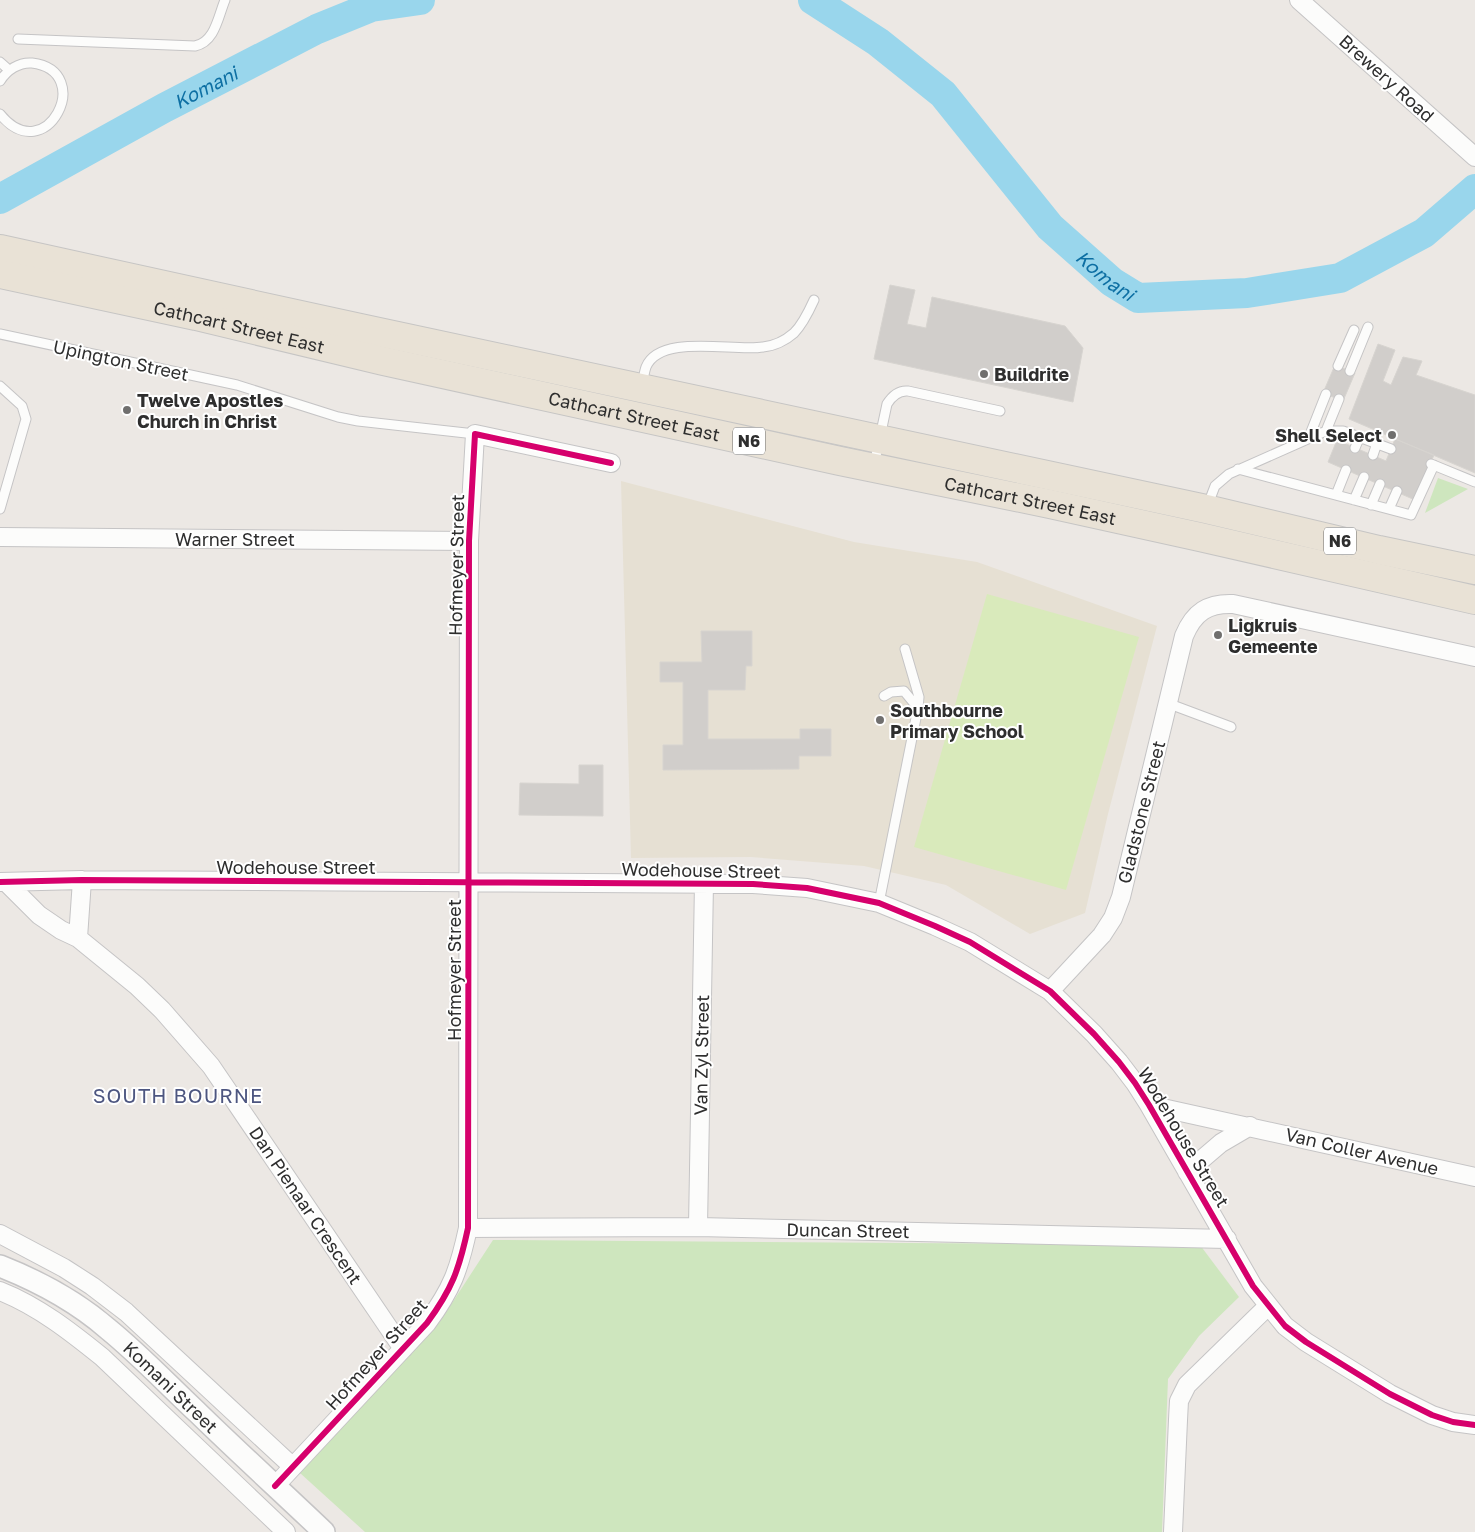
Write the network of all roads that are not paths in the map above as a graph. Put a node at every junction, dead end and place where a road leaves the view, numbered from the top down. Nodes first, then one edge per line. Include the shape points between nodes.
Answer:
1 (225, 0) edge
2 (1299, 0) edge
3 (18, 39) dead end
4 (0, 62) edge
5 (9, 70) junction
6 (0, 80) edge
7 (0, 114) edge
8 (4, 125) edge
9 (1475, 157) edge
10 (7, 250) edge
11 (12, 277) edge
12 (814, 300) dead end
13 (1368, 327) dead end
14 (1354, 330) dead end
15 (0, 334) edge
16 (1338, 366) dead end
17 (1350, 371) dead end
18 (0, 386) edge
19 (1326, 394) dead end
20 (1339, 399) dead end
21 (639, 402) junction
22 (1000, 411) dead end
23 (1326, 430) junction
24 (475, 434) junction
25 (1360, 436) junction
26 (1309, 437) junction
27 (880, 438) junction
28 (1377, 443) junction
29 (1355, 448) dead end
30 (1391, 449) dead end
31 (1373, 455) dead end
32 (611, 463) dead end
33 (873, 468) junction
34 (1238, 469) junction
35 (1346, 470) dead end
36 (1364, 478) dead end
37 (1475, 482) edge
38 (1380, 484) dead end
39 (1397, 491) dead end
40 (1336, 495) junction
41 (1354, 500) junction
42 (1371, 505) junction
43 (0, 509) edge
44 (1389, 509) junction
45 (1203, 523) junction
46 (0, 537) edge
47 (469, 541) junction
48 (1475, 570) edge
49 (1475, 600) edge
50 (905, 649) dead end
51 (1475, 657) edge
52 (884, 696) dead end
53 (1167, 702) junction
54 (918, 708) junction
55 (1231, 727) dead end
56 (82, 880) junction
57 (3, 882) edge
58 (468, 883) junction
59 (704, 883) junction
60 (879, 904) junction
61 (78, 938) junction
62 (1050, 990) junction
63 (1150, 1104) junction
64 (1250, 1126) junction
65 (1188, 1172) junction
66 (1475, 1176) edge
67 (698, 1227) junction
68 (468, 1228) junction
69 (0, 1234) edge
70 (1227, 1239) junction
71 (0, 1266) edge
72 (0, 1292) edge
73 (1268, 1306) junction
74 (403, 1349) junction
75 (1475, 1425) edge
76 (293, 1466) junction
77 (275, 1486) junction
78 (286, 1532) edge
79 (324, 1532) edge
80 (1173, 1532) edge

1 - 3 lane via 211,36 195,46
2 - 9 street, Brewery Road
4 - 5 lane
5 - 6 lane
5 - 8 lane via 29,63 50,70 57,77 64,98 56,118 38,130 27,131
7 - 8 lane
10 - 21 highway, Cathcart Street East / N6 via 360,328
11 - 21 highway, Cathcart Street East / N6 via 196,316 383,361
12 - 21 lane via 794,333 774,345 664,351 646,367
13 - 17 lane
14 - 16 lane
15 - 24 lane, Upington Street via 237,385 338,417
18 - 43 lane via 22,406 26,419
19 - 26 lane
20 - 23 lane
21 - 27 highway, Cathcart Street East / N6
21 - 33 highway, Cathcart Street East / N6
22 - 27 lane via 903,390 887,404
23 - 25 lane via 1343,430
23 - 26 lane
24 - 32 street
24 - 47 street, Hofmeyer Street
25 - 28 lane
25 - 29 lane
26 - 34 lane
27 - 33 lane
27 - 45 highway, Cathcart Street East / N6
28 - 30 lane
28 - 31 lane
33 - 45 highway, Cathcart Street East / N6 via 1041,502
34 - 40 lane
34 - 45 lane via 1215,486
35 - 40 lane
36 - 41 lane
37 - 44 lane via 1432,465 1411,515
38 - 42 lane
39 - 44 lane
40 - 41 lane
41 - 42 lane
42 - 44 lane
45 - 48 highway, Cathcart Street East / N6 via 1379,550
45 - 49 highway, Cathcart Street East / N6
46 - 47 street, Warner Street
47 - 58 street, Hofmeyer Street
50 - 54 lane via 919,696
51 - 53 street, Gladstone Street via 1233,604 1214,605 1188,624
52 - 54 lane via 904,691
53 - 55 lane
53 - 62 street, Gladstone Street via 1113,918 1102,935
54 - 60 lane
56 - 57 street, Wodehouse Street
56 - 58 street, Wodehouse Street
56 - 61 street
57 - 61 street, Dan Pienaar Crescent via 48,922
58 - 59 street, Wodehouse Street
58 - 68 street, Hofmeyer Street
59 - 60 street, Wodehouse Street via 807,888
59 - 67 street, Van Zyl Street
60 - 62 street, Wodehouse Street via 970,942
61 - 74 street, Dan Pienaar Crescent via 162,1010 211,1066
62 - 63 street, Wodehouse Street via 1119,1062
63 - 64 street, Van Coller Avenue
63 - 65 street, Wodehouse Street
64 - 65 street via 1216,1147
64 - 66 street, Van Coller Avenue
65 - 70 street, Wodehouse Street
67 - 68 street, Duncan Street
67 - 70 street, Duncan Street
68 - 74 street, Hofmeyer Street via 455,1279 436,1310
69 - 76 street, Komani Street via 64,1268 119,1307
70 - 73 street, Wodehouse Street
71 - 77 street, Komani Street via 43,1285 107,1327
72 - 78 street, Komani Street via 34,1308 102,1357
73 - 75 street, Wodehouse Street via 1285,1326 1306,1342 1390,1394 1432,1416
73 - 80 street via 1182,1392
74 - 76 street, Hofmeyer Street
76 - 77 street, Hofmeyer Street
77 - 79 street, Komani Street

